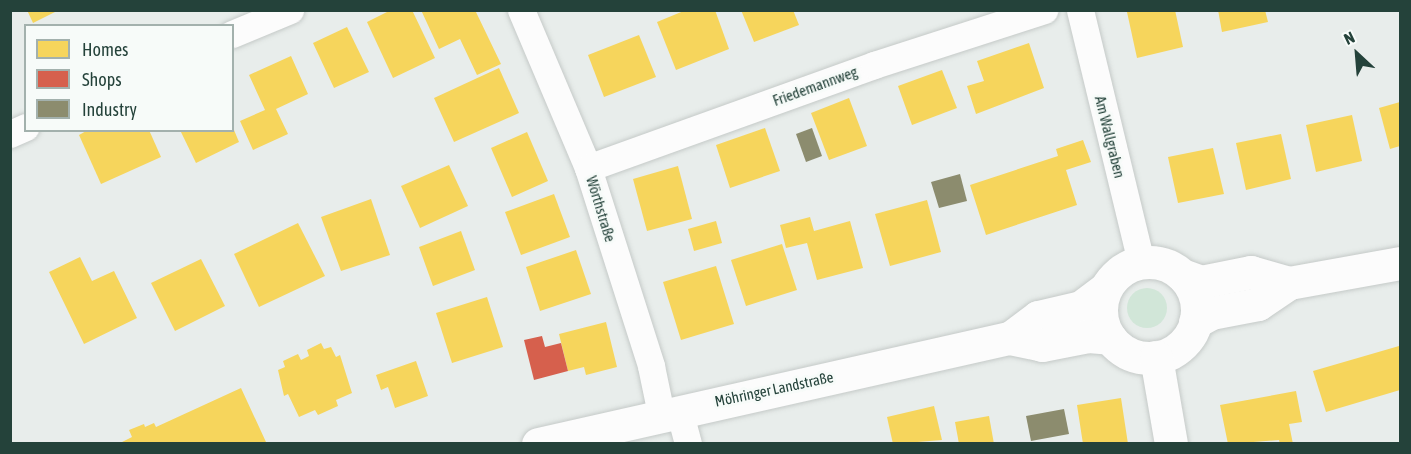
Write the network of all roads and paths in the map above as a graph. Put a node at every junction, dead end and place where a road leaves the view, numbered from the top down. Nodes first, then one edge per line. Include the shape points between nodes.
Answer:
1 (290, 10) edge
2 (522, 10) edge
3 (1044, 10) edge
4 (1080, 10) edge
5 (234, 33) edge
6 (24, 128) edge
7 (10, 135) edge
8 (588, 168) junction
9 (1141, 262) junction
10 (1401, 263) edge
11 (1182, 275) junction
12 (1289, 283) junction
13 (1105, 289) junction
14 (1195, 322) junction
15 (1010, 338) junction
16 (1110, 338) junction
17 (1156, 357) junction
18 (670, 412) junction
19 (538, 444) edge
20 (688, 444) edge
21 (1171, 444) edge

1 - 5 street
2 - 8 street, Wörthstraße
3 - 8 street, Friedemannweg via 874,65
4 - 9 street, Am Wallgraben
6 - 7 street
8 - 18 street, Wörthstraße via 651,366
9 - 11 main road via 1170,267
9 - 13 main road, Möhringer Landstraße via 1120,272
10 - 12 main road
11 - 12 main road via 1201,282 1251,272
11 - 14 main road via 1195,297
12 - 14 main road via 1258,304 1211,313
13 - 15 main road, Möhringer Landstraße via 1081,307 1038,317
13 - 16 main road via 1102,319
14 - 17 main road via 1181,345
15 - 16 main road, Möhringer Landstraße via 1042,345 1088,336
15 - 18 main road, Möhringer Landstraße
16 - 17 main road via 1135,356
17 - 21 main road
18 - 19 main road, Möhringer Landstraße
18 - 20 street, Wörthstraße

